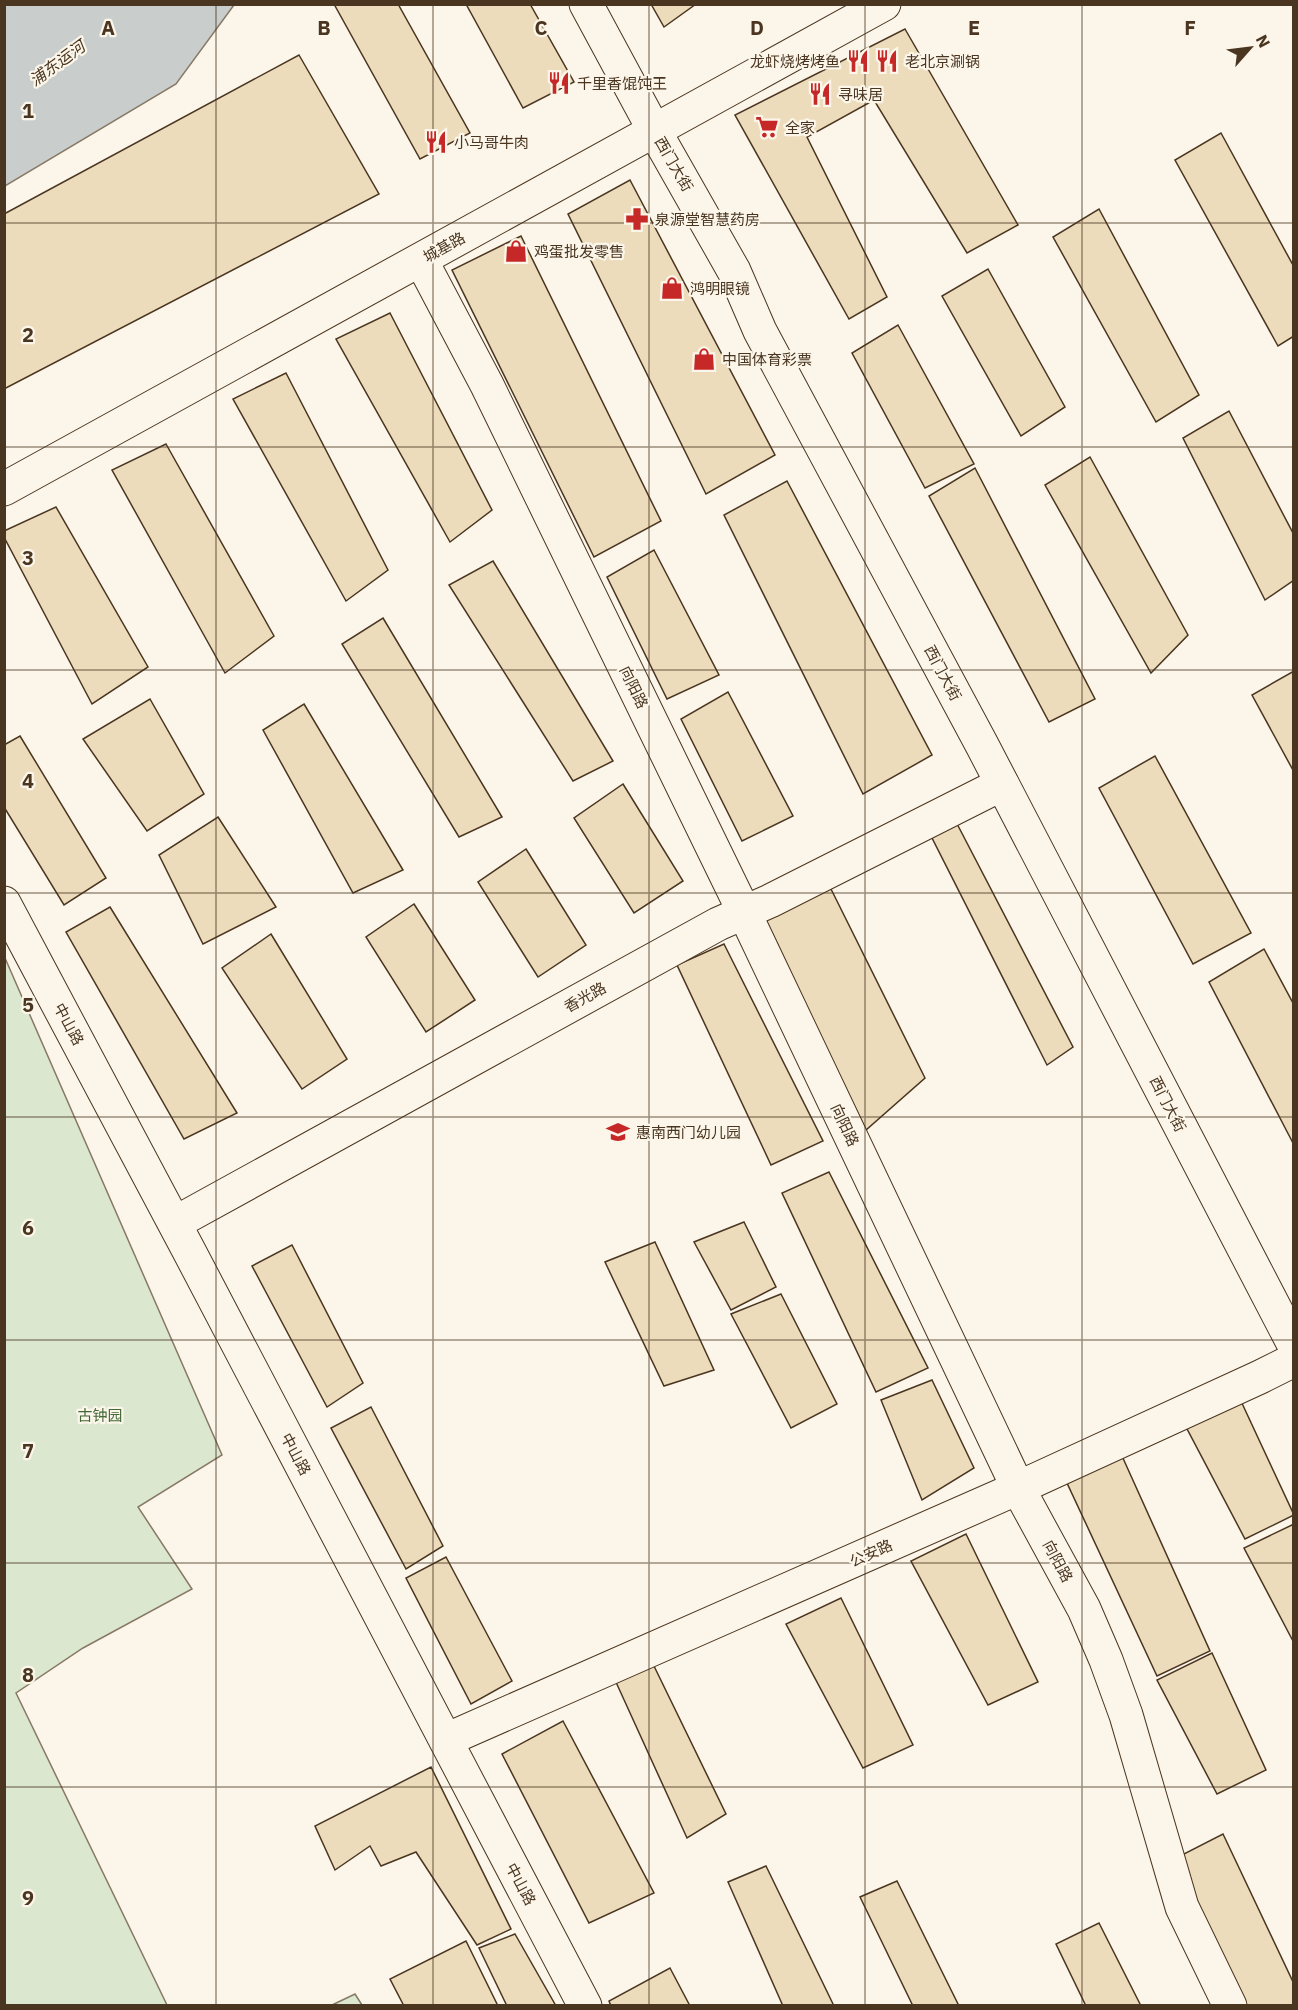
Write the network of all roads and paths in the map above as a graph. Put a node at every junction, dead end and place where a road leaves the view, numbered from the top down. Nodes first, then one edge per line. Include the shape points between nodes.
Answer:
1 (586, 4) edge
2 (884, 4) edge
3 (654, 130) junction
4 (421, 260) junction
5 (4, 489) edge
6 (1002, 784) junction
7 (4, 903) edge
8 (744, 912) junction
9 (175, 1223) junction
10 (1293, 1345) edge
11 (1293, 1360) edge
12 (1018, 1488) junction
13 (446, 1740) junction
14 (585, 2006) edge
15 (1230, 2006) edge

1 - 3 street, 西门大街
2 - 3 street, 城基路
3 - 4 street, 城基路
3 - 6 street, 西门大街 via 734,271 760,331
4 - 5 street, 城基路
4 - 8 street, 向阳路 via 487,385
6 - 8 street, 香光路
6 - 10 street, 西门大街
7 - 9 street, 中山路
8 - 9 street, 香光路
8 - 12 street, 向阳路
9 - 13 street, 中山路
11 - 12 street, 公安路
12 - 13 street, 公安路
12 - 15 street, 向阳路 via 1084,1609 1106,1660 1182,1907
13 - 14 street, 中山路

